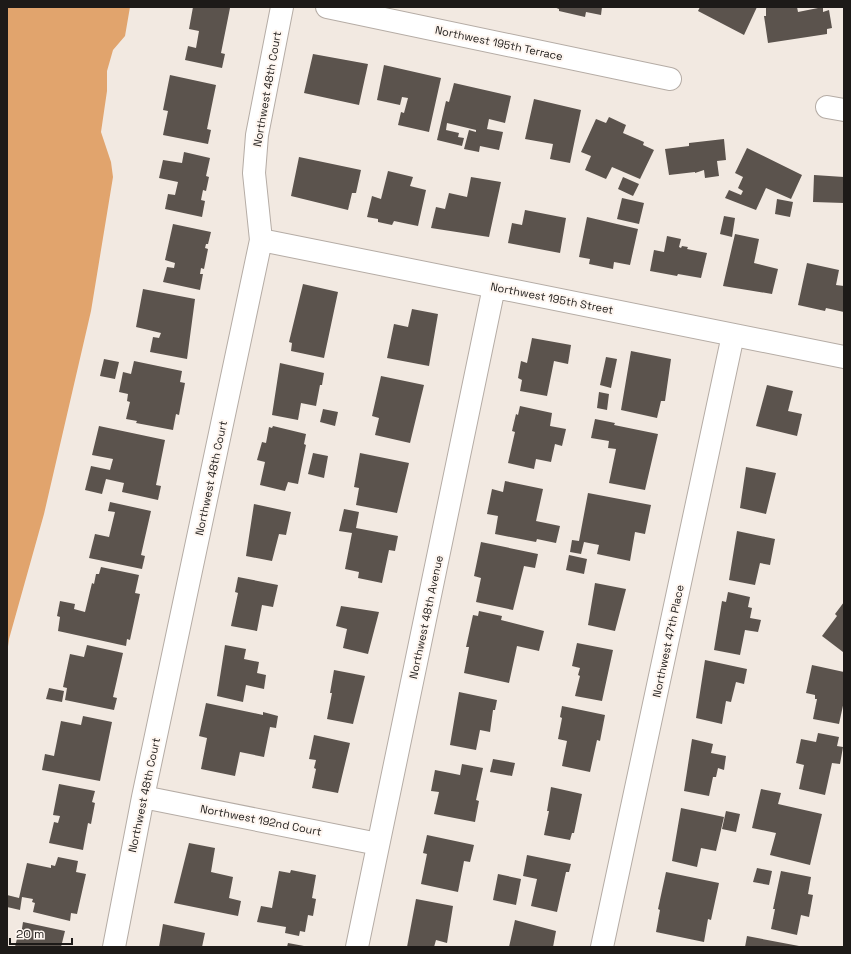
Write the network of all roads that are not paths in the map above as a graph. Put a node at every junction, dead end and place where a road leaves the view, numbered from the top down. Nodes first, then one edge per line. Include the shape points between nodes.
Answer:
1 (282, 7) edge
2 (327, 7) edge
3 (670, 79) dead end
4 (261, 240) junction
5 (494, 287) junction
6 (733, 334) junction
7 (844, 357) edge
8 (144, 797) junction
9 (378, 844) junction
10 (114, 947) edge
11 (357, 947) edge
12 (602, 947) edge

1 - 4 street, Northwest 48th Court via 257,135 254,173
2 - 3 street, Northwest 195th Terrace
4 - 5 street, Northwest 195th Street
4 - 8 street, Northwest 48th Court
5 - 6 street, Northwest 195th Street
5 - 9 street, Northwest 48th Avenue
6 - 7 street, Northwest 195th Street
6 - 12 street, Northwest 47th Place
8 - 9 street, Northwest 192nd Court
8 - 10 street, Northwest 48th Court
9 - 11 street, Northwest 48th Avenue

